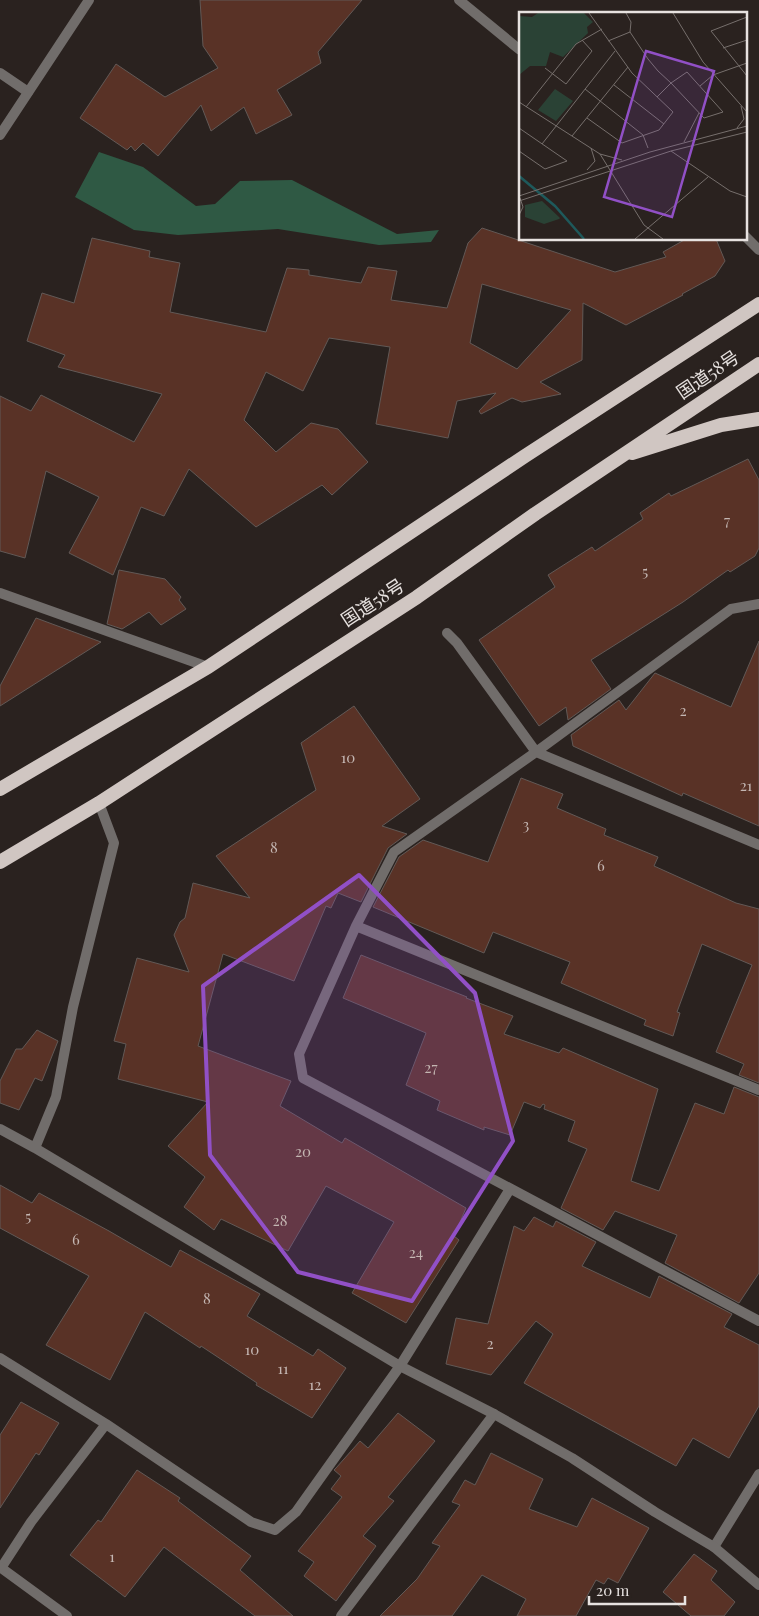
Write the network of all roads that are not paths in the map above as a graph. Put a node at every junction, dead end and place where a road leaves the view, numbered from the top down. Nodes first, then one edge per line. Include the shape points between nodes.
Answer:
1 (89, 0) edge
2 (459, 0) edge
3 (519, 49) edge
4 (0, 73) edge
5 (28, 92) junction
6 (0, 135) edge
7 (746, 237) edge
8 (759, 250) edge
9 (759, 304) edge
10 (759, 364) edge
11 (759, 419) edge
12 (616, 458) junction
13 (0, 593) edge
14 (759, 604) edge
15 (447, 633) dead end
16 (208, 667) junction
17 (536, 752) junction
18 (0, 789) edge
19 (99, 803) junction
20 (759, 845) edge
21 (0, 862) edge
22 (356, 926) junction
23 (759, 1090) edge
24 (0, 1129) edge
25 (35, 1148) junction
26 (510, 1189) junction
27 (759, 1321) edge
28 (0, 1358) edge
29 (400, 1366) junction
30 (494, 1414) junction
31 (106, 1424) junction
32 (759, 1474) edge
33 (714, 1548) junction
34 (0, 1568) edge
35 (759, 1585) edge
36 (67, 1616) edge
37 (341, 1616) edge

1 - 5 street
2 - 3 street
4 - 5 street
5 - 6 street
7 - 8 street
9 - 16 highway, 国道58号
10 - 12 highway, 国道58号
11 - 12 highway via 721,425
12 - 19 highway, 国道58号 via 417,597
13 - 16 street
14 - 17 street via 731,609
15 - 17 street
16 - 18 highway, 国道58号
17 - 20 street
17 - 22 street via 394,852
19 - 21 highway, 国道58号
19 - 25 street via 114,843 73,1007 56,1096
22 - 23 street
22 - 26 street via 299,1054 303,1078
24 - 25 street
25 - 29 street
26 - 27 street
26 - 29 street
28 - 31 street
29 - 30 street
29 - 31 street via 296,1512 275,1530 251,1522
30 - 33 street via 572,1458
30 - 37 street
31 - 34 street
32 - 33 street
33 - 35 street
34 - 36 street

